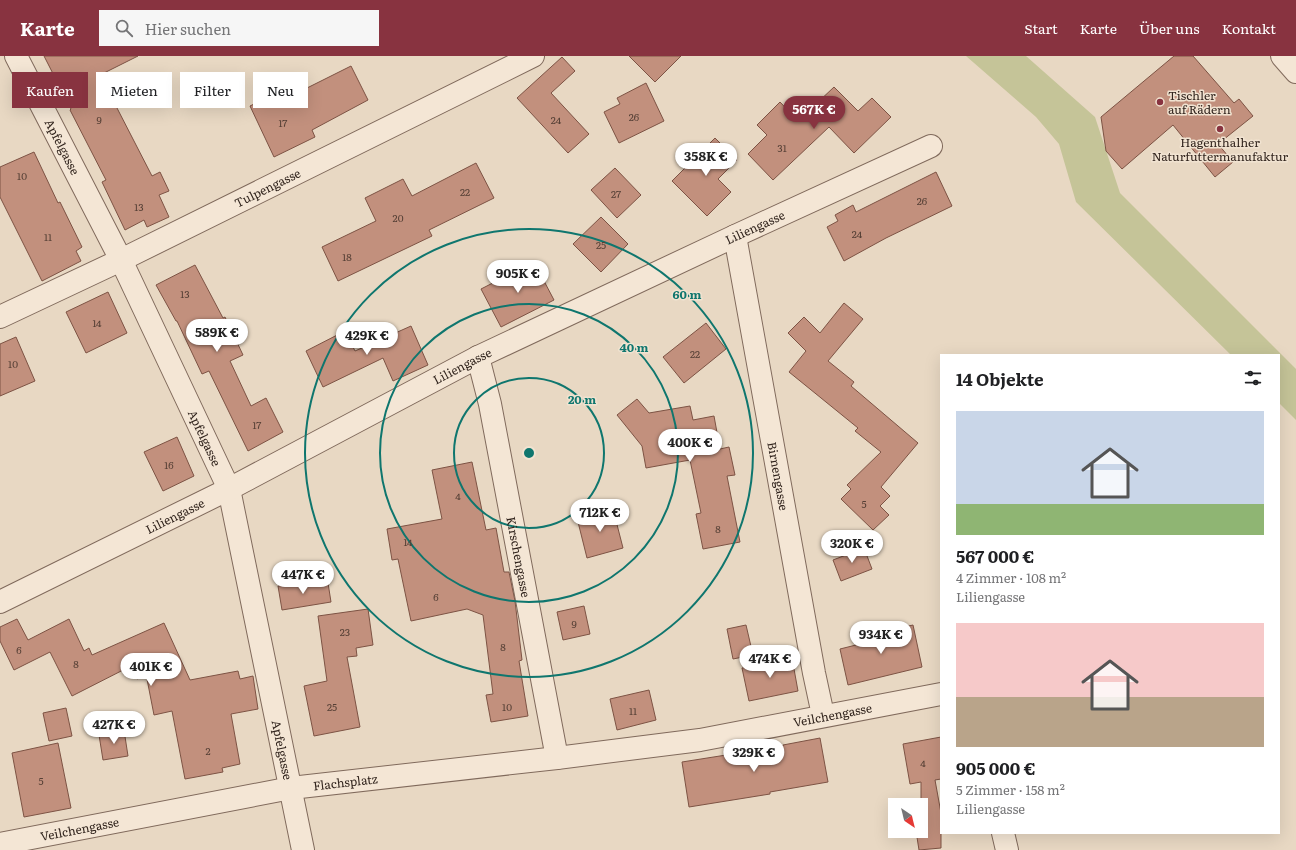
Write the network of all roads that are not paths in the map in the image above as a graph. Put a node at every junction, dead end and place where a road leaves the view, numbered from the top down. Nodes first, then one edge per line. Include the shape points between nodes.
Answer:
1 (16, 56) edge
2 (533, 56) edge
3 (1282, 56) edge
4 (1296, 72) edge
5 (932, 146) dead end
6 (735, 236) junction
7 (121, 260) junction
8 (0, 317) edge
9 (478, 357) junction
10 (230, 489) junction
11 (0, 602) edge
12 (940, 694) edge
13 (823, 716) junction
14 (557, 758) junction
15 (291, 788) junction
16 (137, 818) joint
17 (1004, 834) edge
18 (0, 844) edge
19 (303, 850) edge
20 (1007, 850) edge

1 - 7 street, Apfelgasse
2 - 7 street, Tulpengasse
3 - 4 street
5 - 6 street, Liliengasse
6 - 9 street, Liliengasse
6 - 13 street, Birnengasse
7 - 8 street, Tulpengasse
7 - 10 street, Apfelgasse
9 - 10 street, Liliengasse
9 - 14 street, Kirschengasse via 490,404
10 - 11 street, Liliengasse
10 - 15 street, Apfelgasse
12 - 13 street, Veilchengasse
13 - 14 street, Veilchengasse via 700,740
14 - 15 street, Flachsplatz
15 - 16 street, Flachsplatz
15 - 19 street, Apfelgasse
16 - 18 street, Veilchengasse
17 - 20 street

